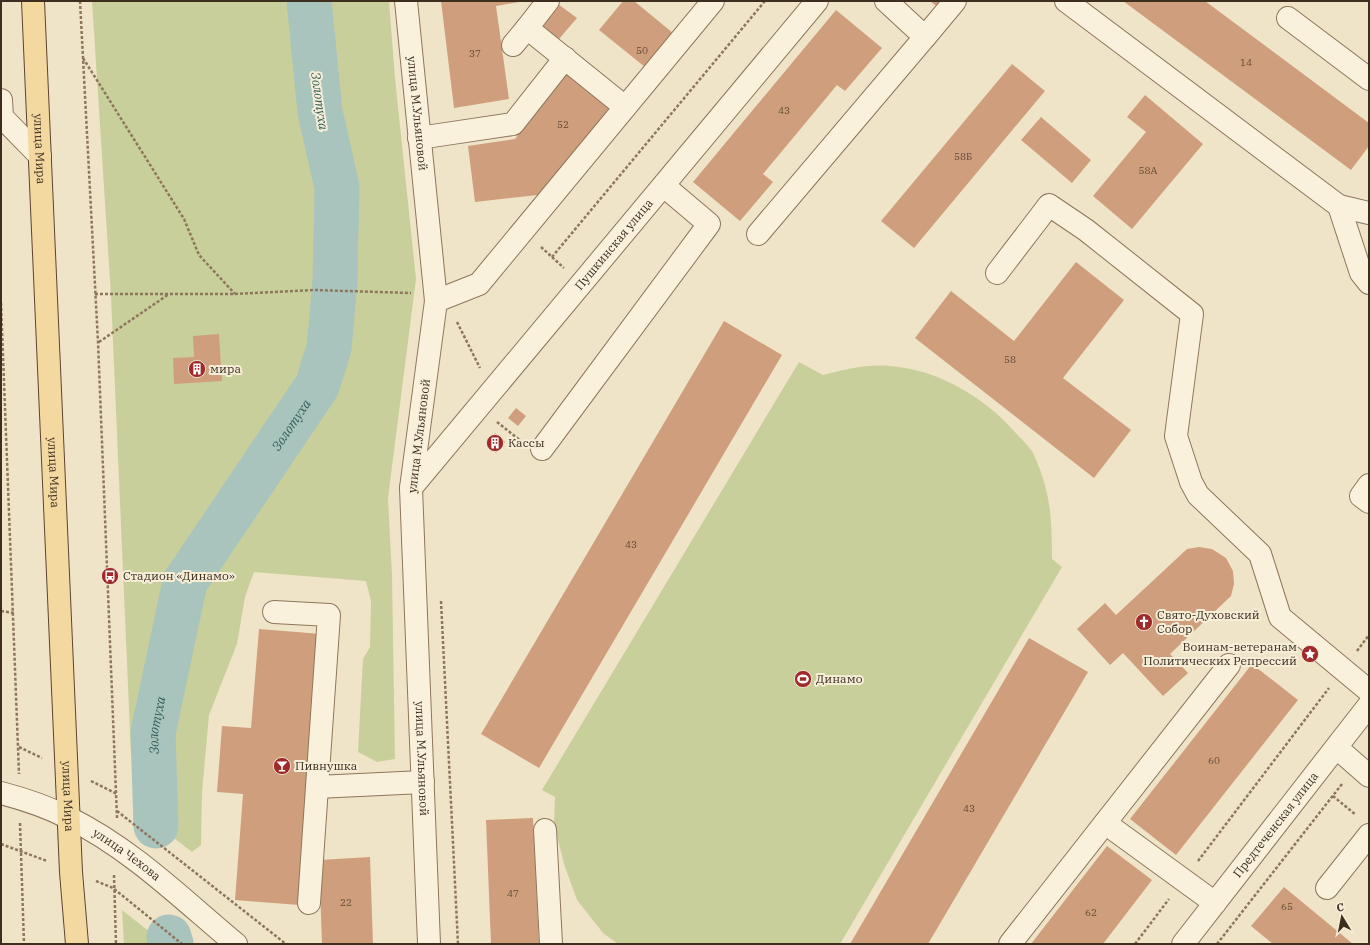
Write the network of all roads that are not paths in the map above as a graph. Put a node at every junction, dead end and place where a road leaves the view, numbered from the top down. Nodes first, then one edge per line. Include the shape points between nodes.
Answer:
1 (33, 1) edge
2 (406, 1) edge
3 (548, 1) edge
4 (713, 1) edge
5 (817, 1) edge
6 (886, 1) edge
7 (955, 1) edge
8 (1066, 1) edge
9 (1288, 18) dead end
10 (527, 28) junction
11 (925, 37) junction
12 (513, 45) dead end
13 (565, 58) junction
14 (1369, 79) edge
15 (1, 100) edge
16 (625, 107) junction
17 (419, 138) junction
18 (40, 156) junction
19 (664, 186) junction
20 (1339, 206) junction
21 (1369, 213) edge
22 (758, 234) dead end
23 (997, 273) dead end
24 (1369, 283) edge
25 (436, 301) junction
26 (534, 447) road end
27 (1369, 485) edge
28 (411, 488) junction
29 (1369, 502) edge
30 (274, 612) dead end
31 (1229, 665) dead end
32 (1369, 691) edge
33 (1369, 705) edge
34 (1337, 748) junction
35 (1363, 771) edge
36 (423, 782) junction
37 (317, 787) junction
38 (10, 795) edge
39 (70, 818) junction
40 (1105, 823) junction
41 (545, 830) dead end
42 (1369, 836) edge
43 (1327, 888) dead end
44 (309, 903) dead end
45 (1215, 903) junction
46 (1186, 943) edge
47 (77, 944) edge
48 (236, 944) edge
49 (429, 944) edge
50 (551, 944) edge
51 (1010, 944) edge

1 - 18 main road, улица Мира
2 - 17 street, улица М.Ульяновой
3 - 10 street
4 - 16 street
5 - 19 street, Пушкинская улица
6 - 11 street
7 - 11 street
8 - 20 street
9 - 14 street
10 - 12 street
10 - 13 street
11 - 22 street
13 - 16 street
13 - 17 street via 513,124
15 - 18 street via 2,117
16 - 25 street via 479,284
17 - 25 street, улица М.Ульяновой
18 - 39 main road, улица Мира
19 - 26 street via 709,224
19 - 28 street, Пушкинская улица
20 - 21 street
20 - 24 street via 1361,273
23 - 32 street via 1049,205 1086,230 1192,314 1176,436 1191,482 1198,495 1260,554 1280,617
25 - 28 street, улица М.Ульяновой
27 - 29 street via 1361,496
28 - 36 street, улица М.Ульяновой
30 - 37 street via 329,615
31 - 40 street
33 - 34 street, Предтеченская улица
34 - 35 street
34 - 45 street, Предтеченская улица
36 - 37 street
36 - 49 street, улица М.Ульяновой
37 - 44 street
38 - 39 street, улица Чехова
39 - 47 main road, улица Мира
39 - 48 street, улица Чехова via 124,852
40 - 45 street
40 - 51 street
41 - 50 street
42 - 43 street
45 - 46 street, Предтеченская улица

